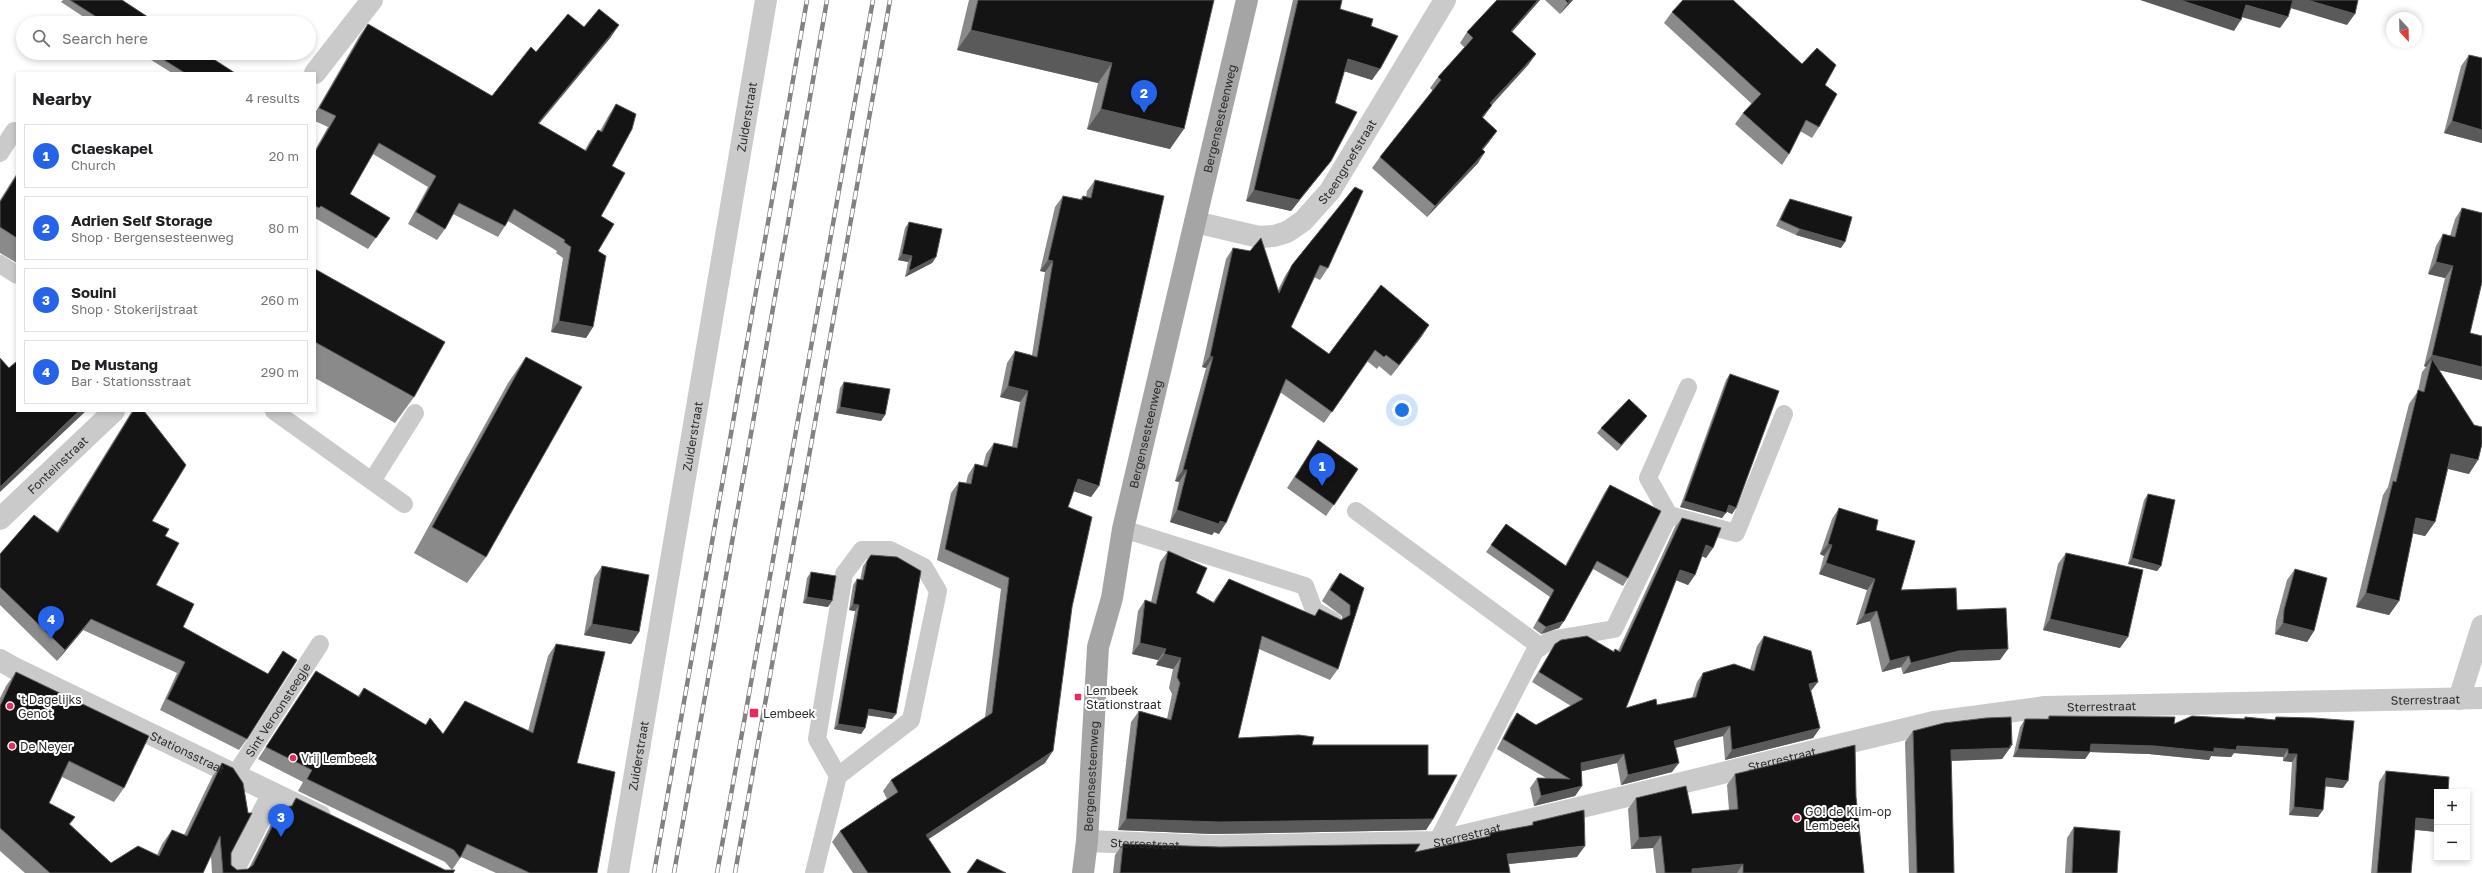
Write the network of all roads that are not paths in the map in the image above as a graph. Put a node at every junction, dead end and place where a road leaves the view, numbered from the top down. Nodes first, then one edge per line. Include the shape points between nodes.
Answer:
1 (372, 0) edge
2 (766, 0) edge
3 (1247, 0) edge
4 (1445, 0) edge
5 (315, 72) edge
6 (14, 131) dead end
7 (0, 153) edge
8 (1195, 222) junction
9 (0, 264) edge
10 (16, 274) edge
11 (1688, 387) dead end
12 (113, 412) edge
13 (275, 412) edge
14 (415, 413) edge
15 (1784, 414) dead end
16 (372, 481) junction
17 (404, 504) dead end
18 (1356, 511) dead end
19 (1669, 515) junction
20 (0, 519) edge
21 (1123, 529) junction
22 (1333, 621) edge
23 (2482, 626) edge
24 (320, 644) dead end
25 (1541, 647) junction
26 (4, 663) edge
27 (2482, 698) edge
28 (2459, 699) junction
29 (234, 775) junction
30 (838, 776) junction
31 (273, 793) junction
32 (336, 823) edge
33 (1088, 841) junction
34 (1437, 842) junction
35 (232, 873) edge
36 (618, 873) edge
37 (814, 873) edge
38 (1083, 873) edge

1 - 5 street
2 - 36 street, Zuiderstraat
3 - 8 main road, Bergensesteenweg
4 - 8 street, Steengroefstraat via 1330,190 1303,220 1287,232 1259,237
6 - 7 lane
8 - 21 main road, Bergensesteenweg
9 - 10 lane
11 - 19 lane via 1648,478
12 - 20 street, Fonteinstraat
13 - 16 lane
14 - 16 lane
15 - 19 lane via 1736,533
16 - 17 lane
18 - 25 lane
19 - 25 lane via 1614,629 1550,640
21 - 22 lane via 1305,586 1314,610
21 - 33 main road, Bergensesteenweg via 1112,598 1098,647
23 - 28 street
24 - 29 lane, Sint Veroonsteegje
25 - 34 lane via 1535,651
26 - 29 street, Stationsstraat
27 - 28 street, Sterrestraat
28 - 34 street, Sterrestraat via 2045,707 1934,722
29 - 31 street, Stationsstraat
30 - 30 lane via 817,739 844,574 862,550 890,550 924,566 938,591 911,720
30 - 37 lane
31 - 32 street, Stationsstraat
31 - 35 street
33 - 34 street, Sterrestraat via 1212,846
33 - 38 main road, Bergensesteenweg

